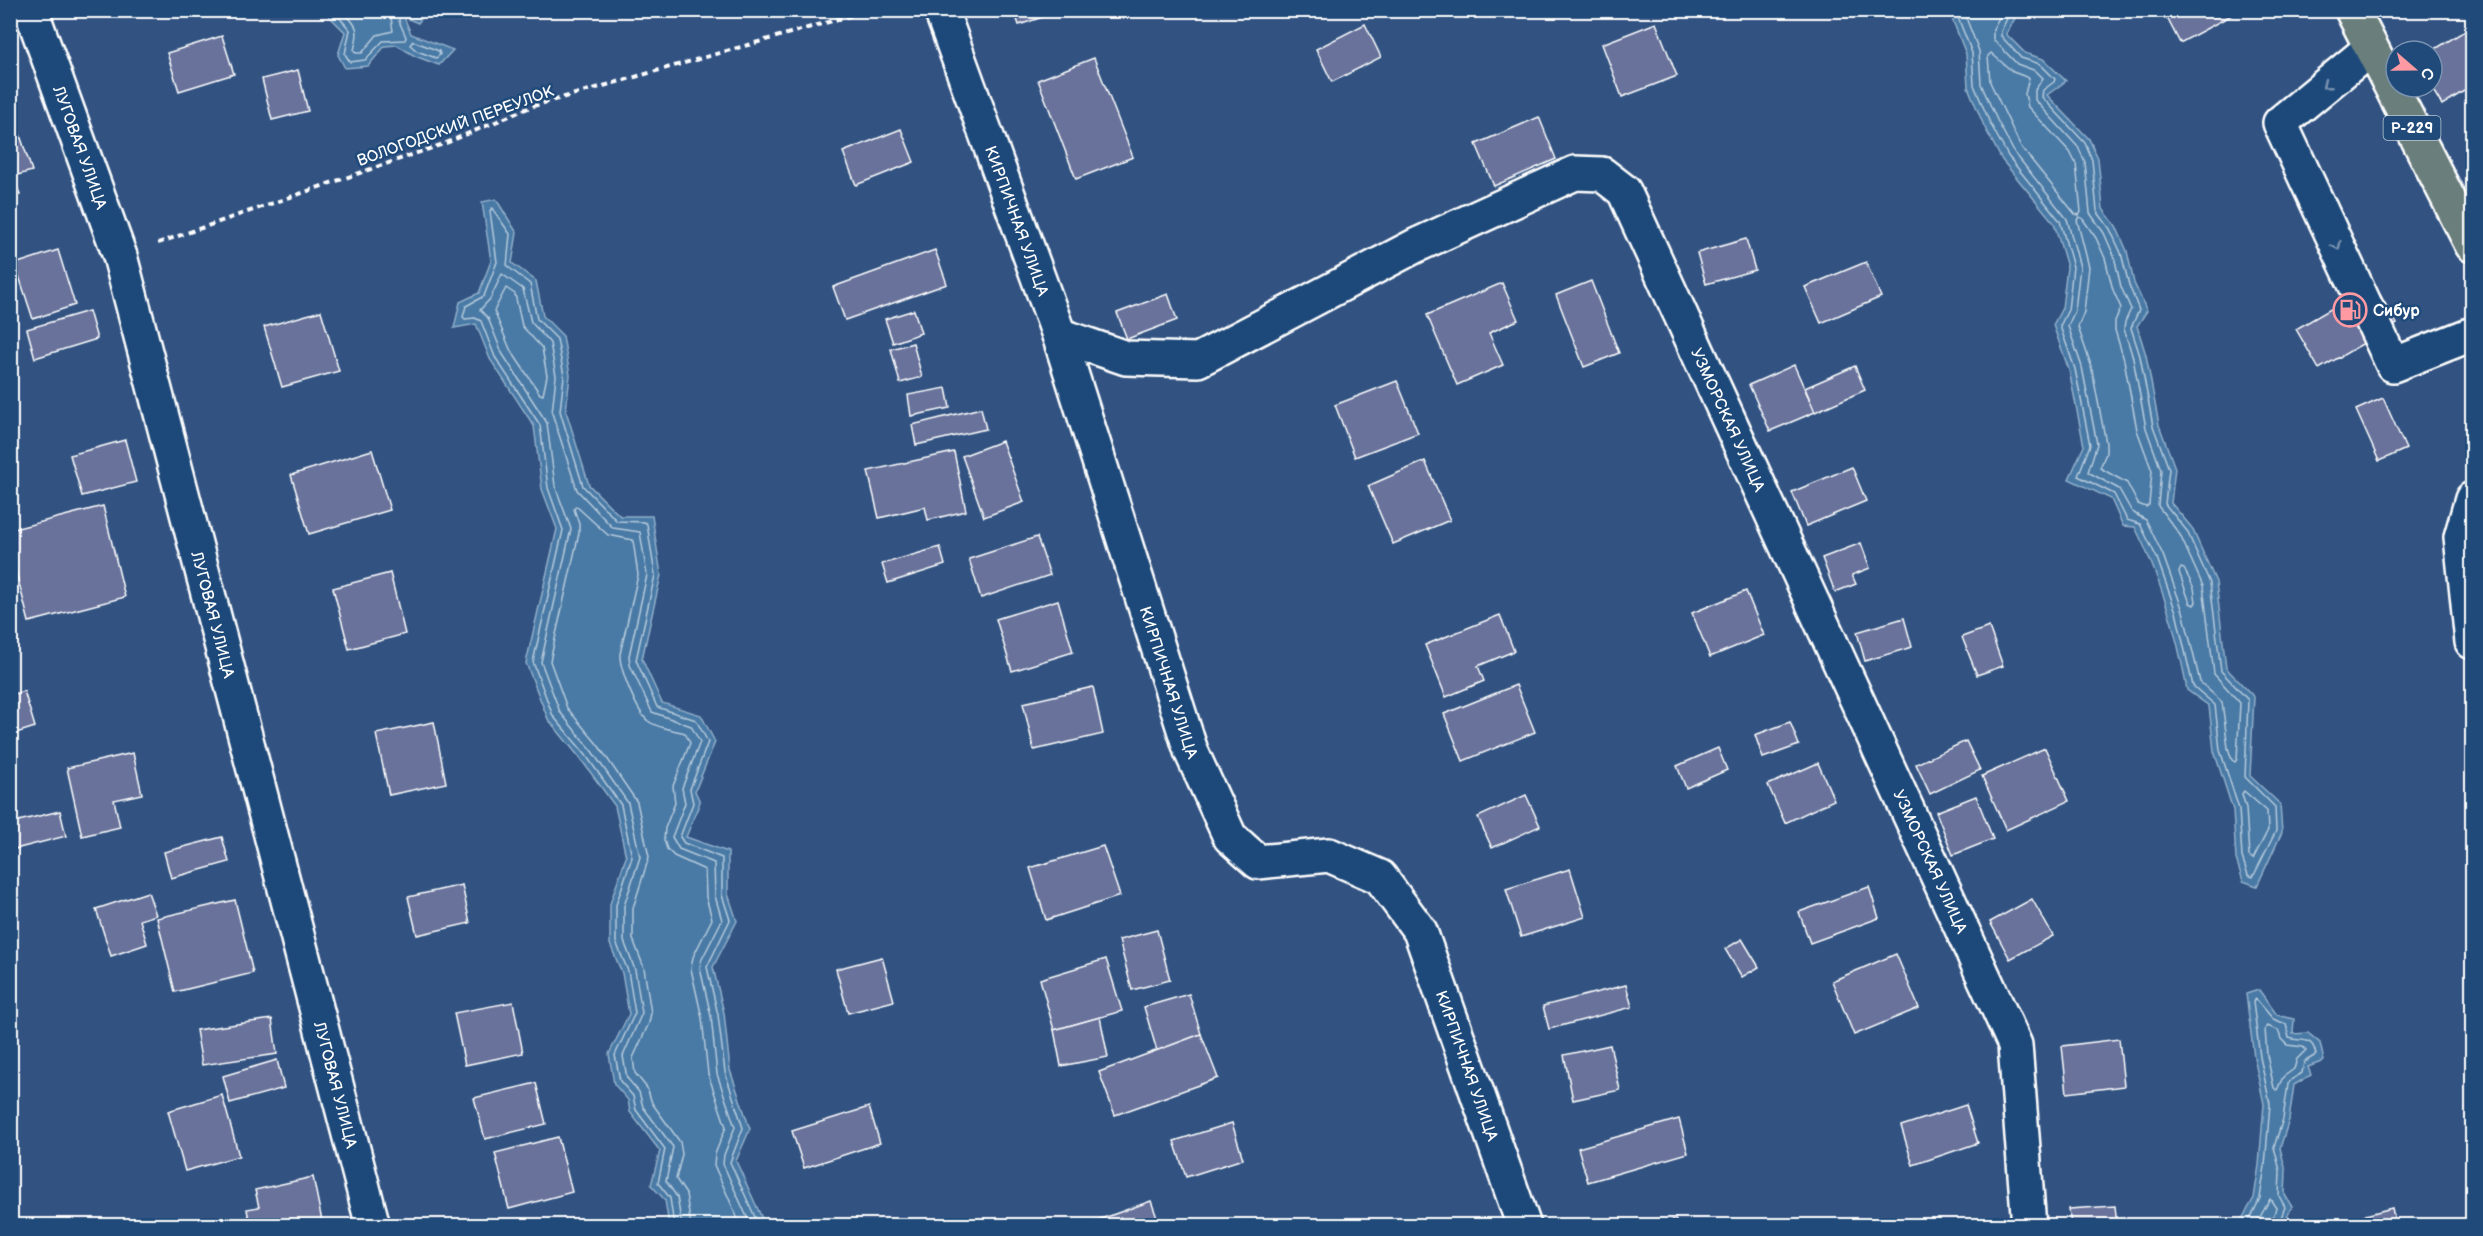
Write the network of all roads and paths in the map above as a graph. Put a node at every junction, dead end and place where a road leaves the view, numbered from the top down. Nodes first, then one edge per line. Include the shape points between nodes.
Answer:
1 (31, 10) edge
2 (871, 10) edge
3 (941, 10) edge
4 (2352, 10) edge
5 (2371, 48) junction
6 (2472, 245) edge
7 (120, 256) junction
8 (2472, 334) edge
9 (1059, 335) junction
10 (2472, 499) edge
11 (2472, 642) edge
12 (373, 1226) edge
13 (1524, 1226) edge
14 (2029, 1226) edge

1 - 7 street, ЛУГОВАЯ УЛИЦА
2 - 7 path, ВОЛОГОДСКИЙ ПЕРЕУЛОК via 533,106 447,143
3 - 9 street, КИРПИЧНАЯ УЛИЦА
4 - 5 main road, Р-229
5 - 6 main road, Р-229
5 -> 8 street via 2280,123 2393,365
7 - 12 street, ЛУГОВАЯ УЛИЦА
9 - 13 street, КИРПИЧНАЯ УЛИЦА via 1191,751 1230,837 1258,862 1329,855 1380,877 1420,931
9 - 14 street, УЗМОРСКАЯ УЛИЦА via 1126,358 1198,360 1415,246 1575,173 1602,174 1624,191 2015,1045
10 - 11 street via 2461,537

